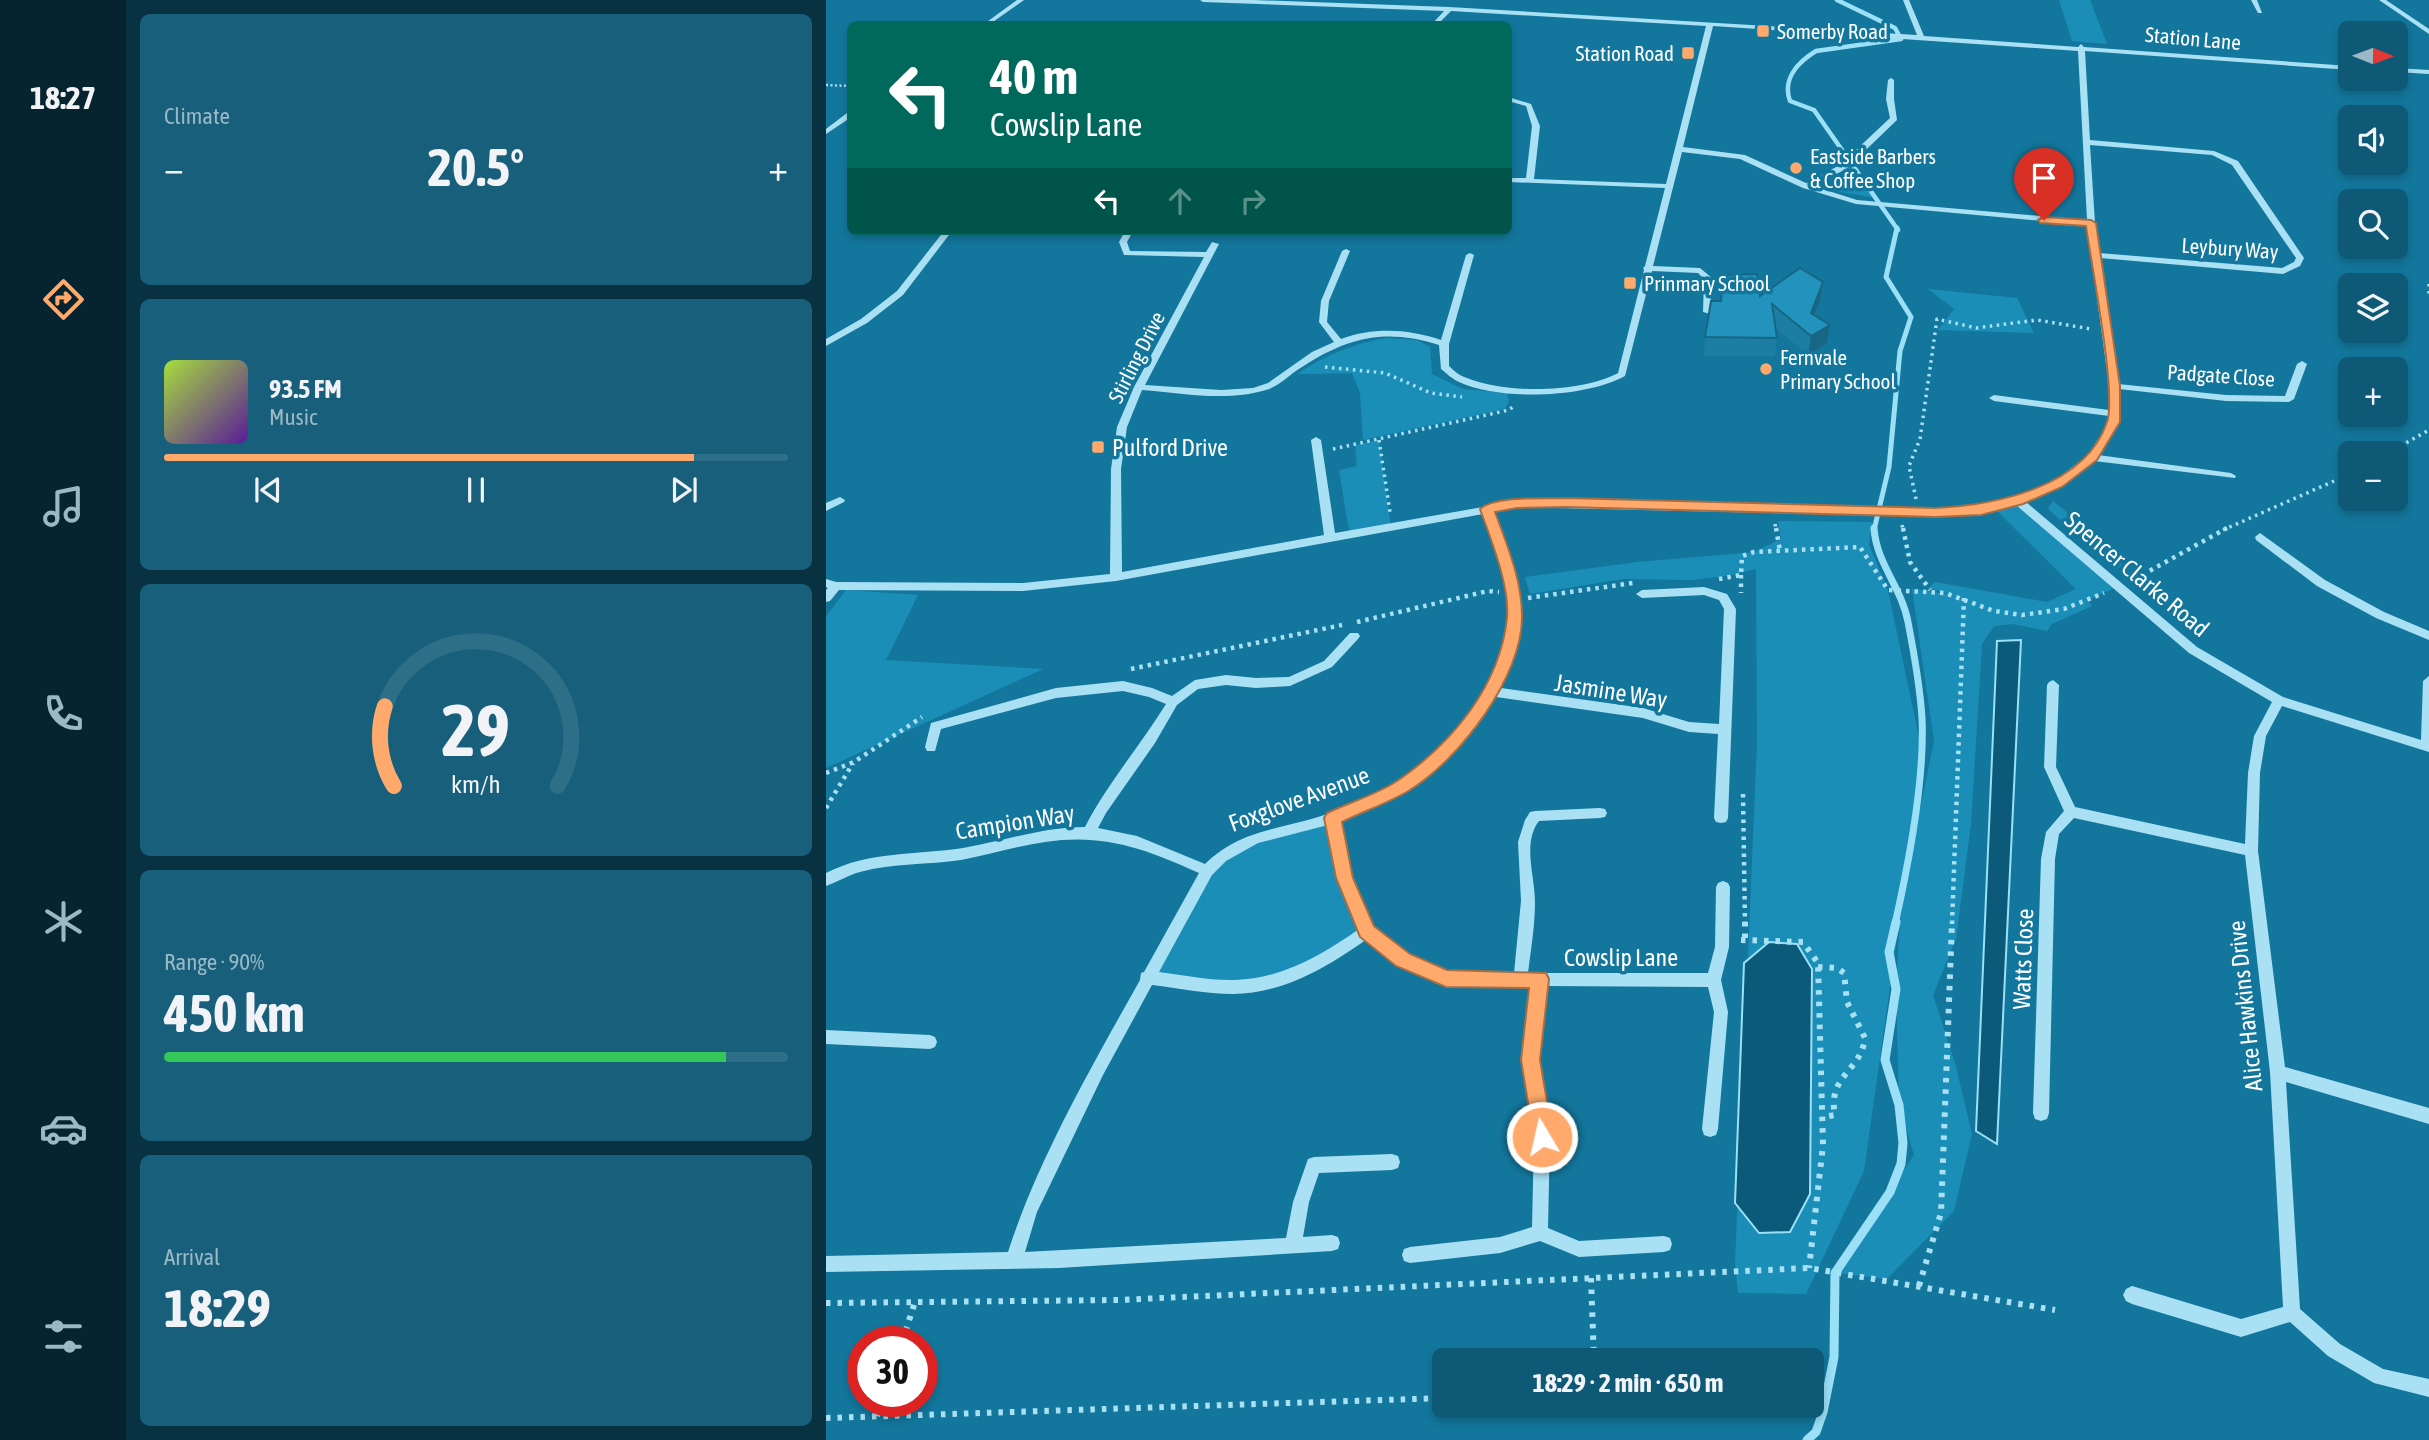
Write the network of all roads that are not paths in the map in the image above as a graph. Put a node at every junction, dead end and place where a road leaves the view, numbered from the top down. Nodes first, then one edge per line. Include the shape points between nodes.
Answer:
1 (1021, 0) edge
2 (1203, 0) edge
3 (1906, 0) edge
4 (2254, 0) edge
5 (2382, 0) edge
6 (1449, 9) junction
7 (2260, 12) dead end
8 (991, 21) edge
9 (1438, 21) edge
10 (1710, 24) junction
11 (2429, 32) edge
12 (1921, 36) junction
13 (2081, 46) junction
14 (2338, 67) edge
15 (2408, 71) edge
16 (2429, 72) edge
17 (1891, 80) dead end
18 (1512, 100) edge
19 (847, 117) edge
20 (826, 132) edge
21 (2086, 142) junction
22 (1678, 149) junction
23 (1512, 180) edge
24 (1530, 181) junction
25 (1668, 186) junction
26 (1806, 186) junction
27 (2091, 223) junction
28 (945, 235) edge
29 (1127, 235) edge
30 (1215, 244) dead end
31 (1346, 250) dead end
32 (1210, 255) junction
33 (1470, 255) dead end
34 (2096, 255) junction
35 (1647, 268) junction
36 (1707, 312) edge
37 (1338, 341) junction
38 (826, 343) edge
39 (1444, 344) junction
40 (2302, 364) dead end
41 (2114, 386) junction
42 (1139, 387) junction
43 (1994, 398) dead end
44 (2114, 414) junction
45 (1316, 440) dead end
46 (2092, 457) junction
47 (2231, 476) dead end
48 (840, 500) dead end
49 (2018, 501) junction
50 (826, 507) edge
51 (1487, 509) junction
52 (2260, 537) dead end
53 (1330, 538) junction
54 (1116, 578) junction
55 (831, 584) edge
56 (1642, 594) dead end
57 (826, 598) edge
58 (1354, 636) dead end
59 (2429, 636) edge
60 (2429, 681) edge
61 (2053, 685) dead end
62 (1493, 692) junction
63 (2279, 700) junction
64 (1172, 702) junction
65 (1726, 702) joint
66 (1723, 729) junction
67 (931, 747) dead end
68 (2428, 747) edge
69 (2071, 812) junction
70 (1600, 813) dead end
71 (1333, 818) junction
72 (1721, 818) dead end
73 (1089, 833) junction
74 (2251, 851) junction
75 (1207, 871) junction
76 (826, 880) edge
77 (1723, 887) dead end
78 (1367, 931) junction
79 (1722, 943) joint
80 (1146, 978) junction
81 (1520, 979) junction
82 (1539, 979) junction
83 (1714, 980) junction
84 (1721, 1012) joint
85 (826, 1037) edge
86 (930, 1042) dead end
87 (2278, 1072) junction
88 (2041, 1113) dead end
89 (2429, 1116) edge
90 (1710, 1129) dead end
91 (1392, 1162) dead end
92 (1540, 1233) junction
93 (1332, 1243) dead end
94 (1664, 1244) dead end
95 (1500, 1245) joint
96 (1293, 1246) junction
97 (1579, 1249) joint
98 (1410, 1255) dead end
99 (1059, 1259) joint
100 (1014, 1261) junction
101 (826, 1264) edge
102 (2132, 1295) dead end
103 (2292, 1313) junction
104 (2429, 1388) edge

1 - 8 street
2 - 6 street
3 - 12 street
4 - 7 street
5 - 11 street
6 - 9 street
6 - 10 street
10 - 12 street
10 - 22 street
12 - 13 street, Station Lane
13 - 14 street, Station Lane
13 - 21 street
15 - 16 street
17 - 26 street via 1894,118 1843,167
18 - 24 street via 1529,105 1536,126
19 - 20 street
21 - 27 street
21 - 34 street, Leybury Way via 2214,153 2227,158 2235,163 2300,258 2283,271
22 - 25 street
22 - 26 street via 1742,157
23 - 24 street
24 - 25 street
25 - 35 street
26 - 27 street via 1867,204
27 - 34 street
28 - 38 street via 900,293
29 - 32 street via 1123,242 1127,253
30 - 32 street, Stirling Drive
31 - 37 street via 1325,301 1323,322
32 - 42 street, Stirling Drive
33 - 39 street
34 - 41 street
35 - 36 street via 1700,271 1709,278
35 - 39 street via 1622,374 1615,380 1591,388 1552,391 1463,381 1444,367
37 - 39 street via 1380,333 1419,335
37 - 42 street via 1268,387 1227,392
40 - 41 street, Padgate Close via 2288,399 2227,398
41 - 44 street
42 - 54 street, Stirling Drive via 1122,427 1116,468
43 - 44 street
44 - 46 street via 2114,422
45 - 53 street
46 - 47 street
46 - 49 street via 2057,484
48 - 50 street
49 - 51 street via 1981,510 1909,513 1566,503
49 - 63 street, Spencer Clarke Road via 2193,650
51 - 53 street
51 - 62 street, Foxglove Avenue via 1506,562 1515,617 1505,669
52 - 59 street via 2321,583
53 - 54 street
54 - 55 street via 1023,587
55 - 57 street
56 - 65 street via 1704,591 1723,597 1730,609
58 - 64 street via 1328,664 1290,681 1226,680 1195,685
60 - 68 street
61 - 69 street via 2050,767
62 - 66 street, Jasmine Way
62 - 71 street, Foxglove Avenue via 1460,737 1405,785
63 - 68 street, Spencer Clarke Road
63 - 74 street, Alice Hawkins Drive via 2260,736
64 - 67 street via 1123,686 1056,693 935,726
64 - 73 street
65 - 66 street
66 - 72 street
69 - 74 street
69 - 88 street, Watts Close via 2053,832 2048,859
70 - 81 street via 1535,816 1528,823
71 - 75 street, Foxglove Avenue via 1266,835 1231,850
71 - 78 street, Cowslip Lane via 1345,878
73 - 75 street, Campion Way via 1133,839
73 - 76 street, Campion Way via 890,860
74 - 87 street, Alice Hawkins Drive
75 - 80 street, Foxglove Avenue
77 - 79 street
78 - 80 street via 1338,953 1297,974 1242,986
78 - 81 street, Cowslip Lane via 1403,960 1446,979
79 - 83 street, Cowslip Lane
80 - 100 street, Foxglove Avenue via 1030,1210
81 - 82 street, Cowslip Lane
82 - 83 street, Cowslip Lane
82 - 92 street via 1531,1060 1542,1137
83 - 84 street, Cowslip Lane
84 - 90 street
85 - 86 street
87 - 89 street
87 - 103 street, Alice Hawkins Drive
91 - 96 street via 1314,1164
92 - 95 street
92 - 97 street
93 - 96 street
94 - 97 street
95 - 98 street
96 - 99 street
99 - 100 street
100 - 101 street
102 - 103 street via 2241,1328
103 - 104 street via 2334,1350 2380,1377

